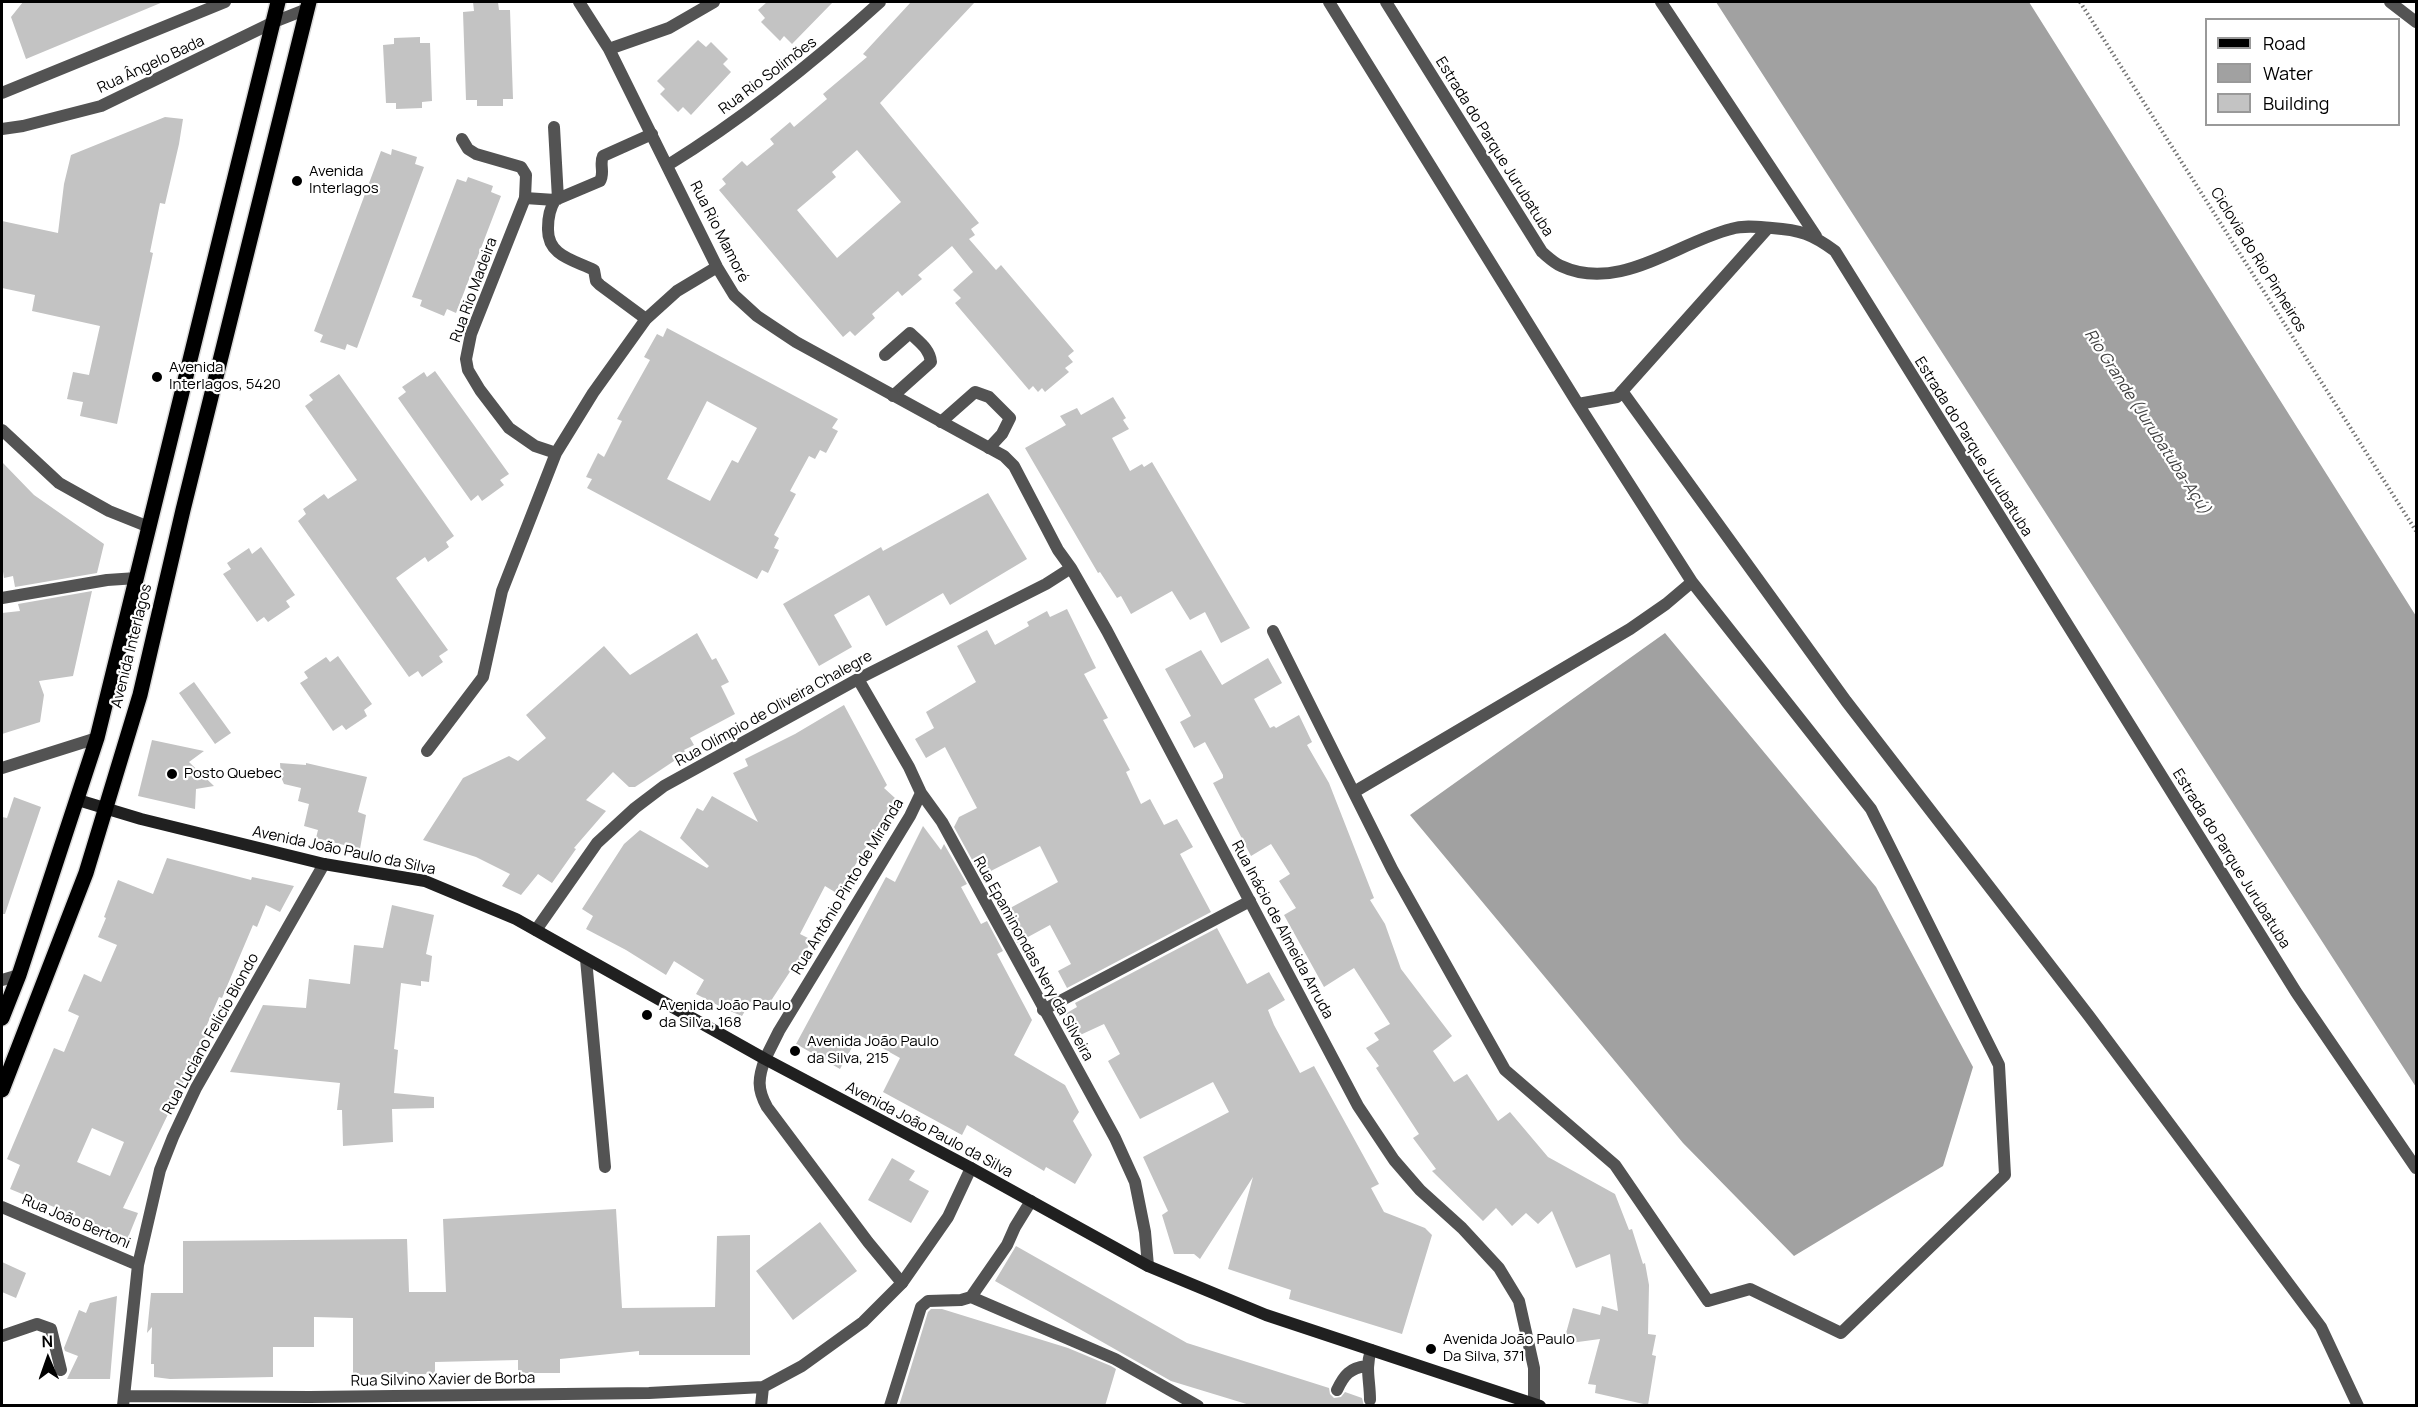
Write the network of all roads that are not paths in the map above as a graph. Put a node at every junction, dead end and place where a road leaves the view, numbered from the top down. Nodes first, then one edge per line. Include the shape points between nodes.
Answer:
1 (225, 2) edge
2 (278, 2) edge
3 (579, 2) edge
4 (714, 2) edge
5 (880, 2) edge
6 (1329, 2) edge
7 (1386, 2) edge
8 (1661, 2) edge
9 (2390, 2) edge
10 (308, 5) edge
11 (274, 22) junction
12 (2416, 22) edge
13 (609, 49) junction
14 (2, 93) edge
15 (554, 127) dead end
16 (2, 129) edge
17 (652, 134) junction
18 (462, 139) dead end
19 (668, 165) junction
20 (525, 198) junction
21 (555, 202) junction
22 (1768, 228) junction
23 (1816, 236) junction
24 (717, 267) junction
25 (646, 319) junction
26 (885, 355) dead end
27 (1622, 391) junction
28 (893, 396) junction
29 (1578, 404) junction
30 (941, 422) junction
31 (2, 430) edge
32 (989, 448) junction
33 (556, 453) junction
34 (1004, 456) joint
35 (149, 527) junction
36 (1071, 568) junction
37 (136, 578) junction
38 (1692, 582) junction
39 (2, 598) edge
40 (1274, 631) dead end
41 (858, 679) junction
42 (97, 738) junction
43 (427, 751) dead end
44 (2, 768) edge
45 (1354, 792) junction
46 (921, 793) junction
47 (78, 800) junction
48 (106, 808) junction
49 (324, 864) junction
50 (1250, 901) junction
51 (536, 930) junction
52 (586, 959) junction
53 (20, 975) junction
54 (2, 980) edge
55 (1043, 1010) junction
56 (2, 1018) edge
57 (765, 1059) junction
58 (2, 1090) edge
59 (605, 1167) dead end
60 (970, 1168) junction
61 (2416, 1168) edge
62 (1031, 1202) junction
63 (2, 1207) edge
64 (138, 1265) junction
65 (1148, 1266) junction
66 (902, 1283) junction
67 (971, 1297) junction
68 (2, 1336) edge
69 (1371, 1350) junction
70 (1366, 1366) junction
71 (61, 1370) dead end
72 (763, 1387) junction
73 (1337, 1390) dead end
74 (549, 1400) edge
75 (1370, 1400) dead end
76 (123, 1401) edge
77 (340, 1401) edge
78 (1537, 1405) edge
79 (761, 1406) edge
80 (890, 1406) edge
81 (1198, 1406) edge
82 (2358, 1406) edge

1 - 14 street
2 - 11 main road, Avenida Interlagos
3 - 13 street, Rua Rio Mamoré
4 - 13 street via 669,28
5 - 19 street, Rua Rio Solimões via 825,52 710,139
6 - 29 street
7 - 22 street, Estrada do Parque Jurubatuba via 1542,252 1560,266 1603,274 1636,267 1731,228
8 - 23 street
9 - 12 street
10 - 11 street, Rua Ângelo Bada
10 - 48 main road, Avenida Interlagos via 140,695
11 - 16 street, Rua Ângelo Bada via 101,106
11 - 35 main road, Avenida Interlagos
13 - 17 street, Rua Rio Mamoré
15 - 21 street
17 - 19 street, Rua Rio Mamoré
17 - 21 street via 603,156 600,181
18 - 20 street, Rua Rio Madeira via 476,154 521,167 526,175
19 - 24 street, Rua Rio Mamoré
20 - 21 street
20 - 33 street, Rua Rio Madeira via 471,334 466,359 480,390 509,428 535,446
21 - 25 street via 548,231 554,249 594,270 600,285
22 - 23 street, Estrada do Parque Jurubatuba
22 - 27 street
23 - 61 street, Estrada do Parque Jurubatuba via 1835,251 2296,992
24 - 25 street via 677,291
24 - 28 street, Rua Rio Mamoré via 734,295 757,316
25 - 33 street
26 - 28 street via 909,333 931,356 931,362
27 - 29 street via 1617,397
27 - 82 street via 1846,701 2089,1016 2320,1327
28 - 30 street, Rua Rio Mamoré
29 - 38 street
30 - 32 street, Rua Rio Mamoré
30 - 32 street via 975,392 989,397 1010,418
31 - 35 street via 59,483 109,512
32 - 34 street, Rua Rio Mamoré
33 - 43 street via 502,591 483,677
34 - 36 street, Rua Inácio de Almeida Arruda via 1014,466
35 - 37 main road, Avenida Interlagos
36 - 41 street, Rua Olímpio de Oliveira Chalegre
36 - 50 street, Rua Inácio de Almeida Arruda
37 - 39 street
37 - 42 main road, Avenida Interlagos
38 - 45 street via 1630,629
38 - 45 street via 1871,809 1999,1065 2005,1175 1841,1333 1750,1289 1708,1300 1615,1165 1505,1070 1392,869
40 - 45 street
41 - 46 street, Rua Epaminondas Nery da Silveira
41 - 51 street, Rua Olímpio de Oliveira Chalegre via 664,786 635,808 597,843
42 - 44 street
42 - 47 main road, Avenida Interlagos
46 - 55 street, Rua Epaminondas Nery da Silveira via 942,822
46 - 57 street, Rua Antônio Pinto de Miranda
47 - 48 street
47 - 53 main road, Avenida Interlagos
48 - 49 street, Avenida João Paulo da Silva
48 - 58 main road, Avenida Interlagos via 86,873
49 - 51 street, Avenida João Paulo da Silva via 425,881
49 - 64 street, Rua Luciano Felício Biondo via 202,1077 173,1137 160,1170
50 - 55 street
50 - 78 street, Rua Inácio de Almeida Arruda via 1358,1106 1394,1160 1499,1268 1520,1301 1534,1368
51 - 52 street, Avenida João Paulo da Silva
52 - 57 street, Avenida João Paulo da Silva
52 - 59 street
53 - 54 street
53 - 56 main road, Avenida Interlagos
55 - 65 street, Rua Epaminondas Nery da Silveira via 1115,1138 1135,1182
57 - 60 street, Avenida João Paulo da Silva
57 - 66 street, Rua Antônio Pinto de Miranda via 758,1087 766,1107
60 - 62 street, Avenida João Paulo da Silva
60 - 66 street via 948,1217
62 - 65 street, Avenida João Paulo da Silva
62 - 67 street
63 - 64 street, Rua João Bertoni
64 - 76 street, Rua Luciano Felício Biondo
65 - 69 street, Avenida João Paulo da Silva via 1266,1315
66 - 72 street via 854,1328 802,1366
67 - 80 street via 928,1301 921,1307
67 - 81 street via 1115,1359
68 - 71 street via 37,1324 51,1329
69 - 70 street
69 - 78 street, Avenida João Paulo da Silva
70 - 73 street via 1353,1368
70 - 75 street
72 - 74 street, Rua Silvino Xavier de Borba
72 - 79 street
74 - 77 street, Rua Silvino Xavier de Borba
76 - 77 street, Rua Silvino Xavier de Borba

